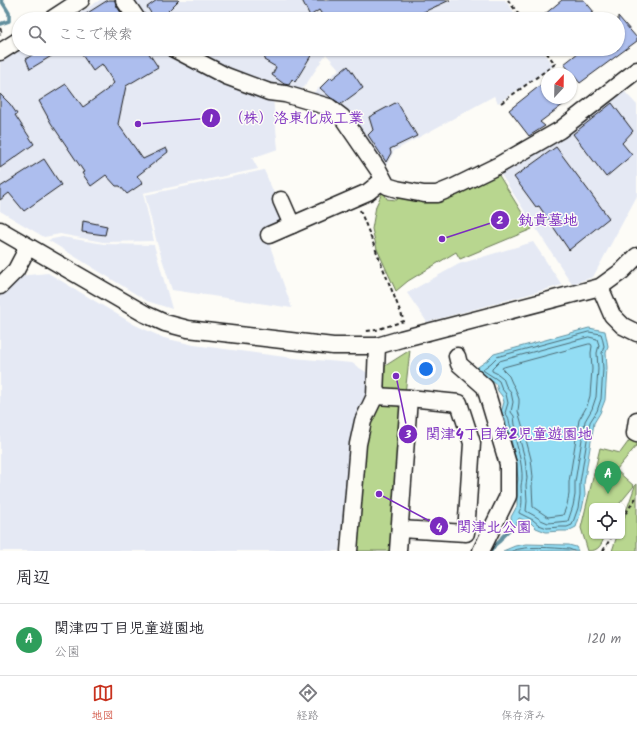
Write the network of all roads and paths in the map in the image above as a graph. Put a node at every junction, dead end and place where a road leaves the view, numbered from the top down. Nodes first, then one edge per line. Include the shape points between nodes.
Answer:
1 (81, 0) edge
2 (124, 0) edge
3 (508, 0) edge
4 (63, 12) edge
5 (132, 12) edge
6 (517, 12) edge
7 (0, 28) edge
8 (0, 34) edge
9 (12, 44) edge
10 (0, 52) edge
11 (187, 56) edge
12 (549, 56) edge
13 (637, 70) edge
14 (501, 104) dead end
15 (383, 180) junction
16 (355, 198) junction
17 (281, 200) dead end
18 (292, 225) junction
19 (0, 230) edge
20 (269, 235) dead end
21 (28, 247) junction
22 (637, 256) edge
23 (0, 286) edge
24 (600, 287) junction
25 (362, 332) dead end
26 (637, 333) edge
27 (377, 346) junction
28 (457, 356) dead end
29 (376, 396) junction
30 (410, 398) junction
31 (637, 420) edge
32 (637, 434) edge
33 (637, 496) edge
34 (625, 514) edge
35 (400, 529) junction
36 (610, 539) edge
37 (349, 551) edge
38 (398, 551) edge
39 (481, 551) edge
40 (603, 551) edge

1 - 4 street
2 - 5 street
3 - 6 path
7 - 8 path
9 - 10 street
11 - 15 street via 226,76 269,92 329,107 342,117
12 - 14 path via 555,64
13 - 15 street via 560,130 499,166 454,187 437,194 424,194 387,186
15 - 16 street
16 - 18 street
16 - 25 path via 404,321
17 - 18 street
18 - 20 street
19 - 21 street
21 - 23 street via 16,270
21 - 27 street via 165,323 214,332 333,346
22 - 24 street via 622,272
24 - 26 street via 612,315 623,326
24 - 27 street
27 - 29 street
28 - 39 street via 459,364 485,387 508,464 508,496
29 - 30 street
29 - 37 street via 363,421 358,444
30 - 35 street
30 - 35 street via 460,403 472,443 466,533
31 - 32 street
33 - 34 path
35 - 38 street
36 - 40 path

